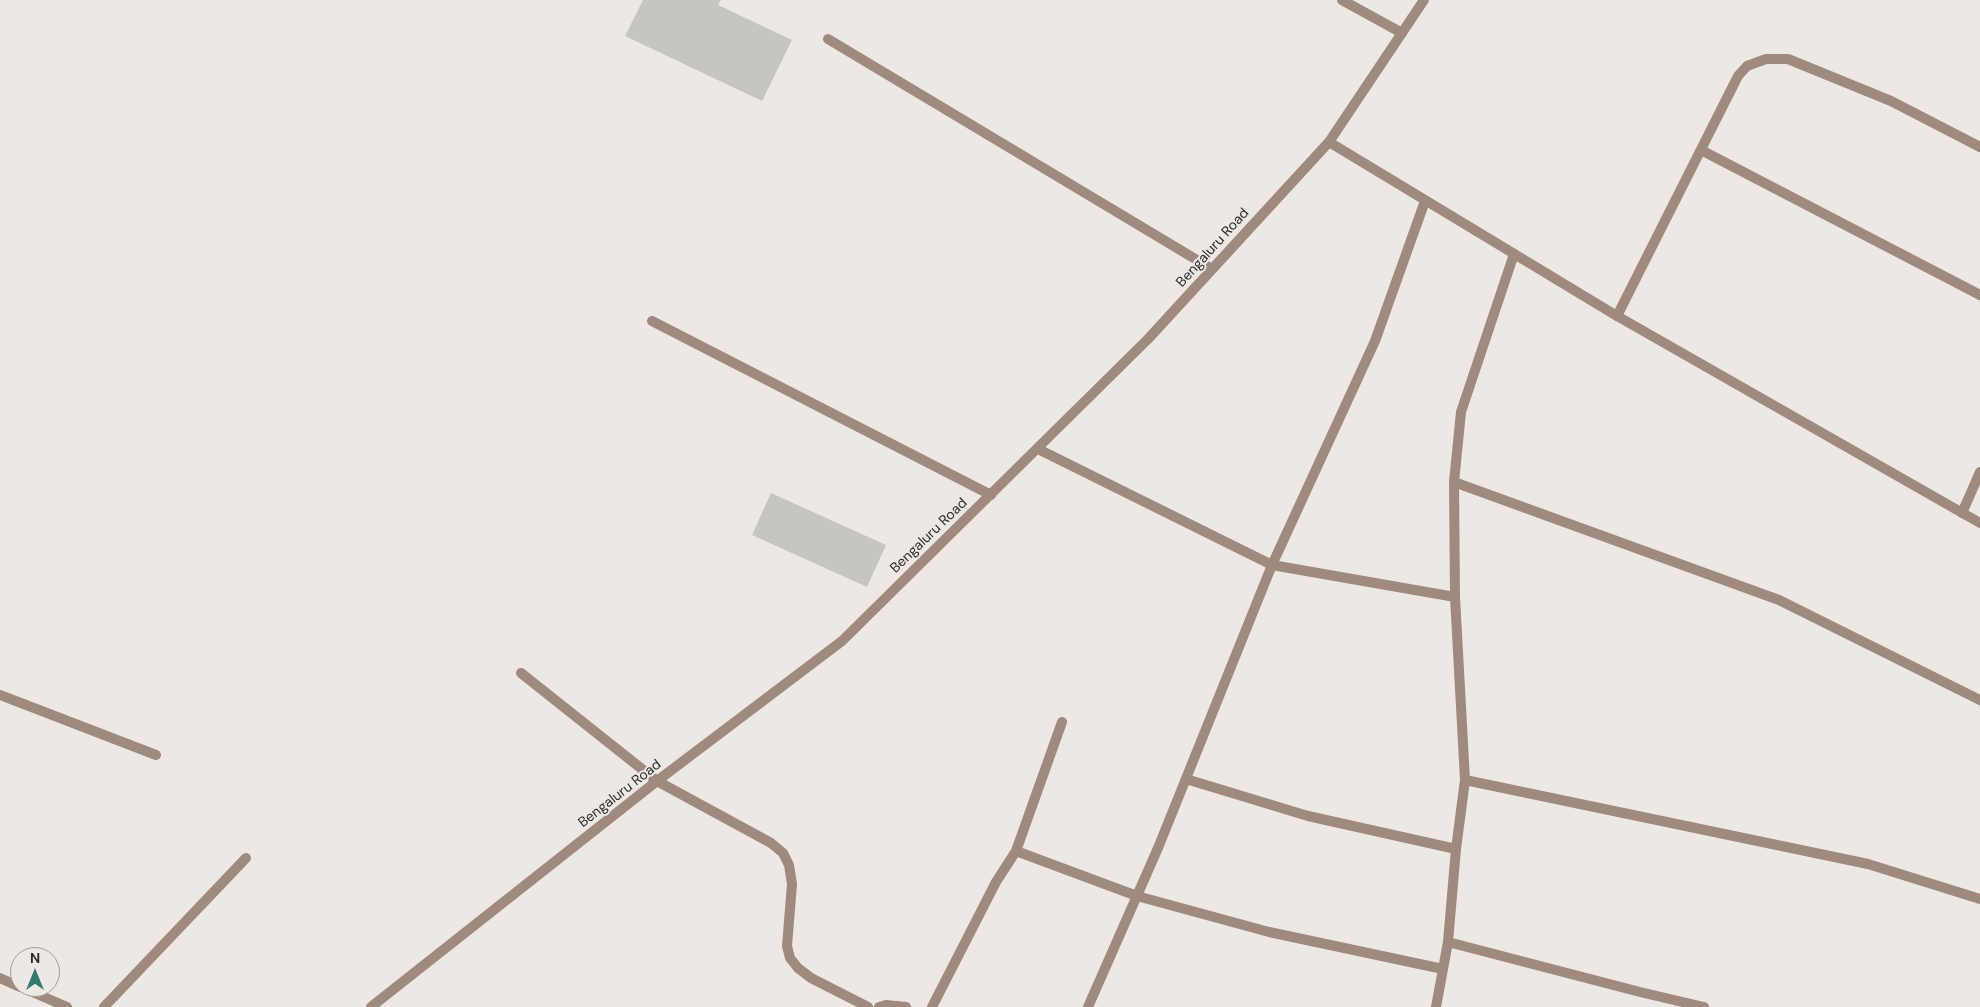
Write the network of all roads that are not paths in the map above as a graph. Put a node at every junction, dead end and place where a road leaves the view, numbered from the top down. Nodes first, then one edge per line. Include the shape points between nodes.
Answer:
1 (1342, 0) edge
2 (1424, 0) edge
3 (1402, 33) junction
4 (828, 39) dead end
5 (1328, 142) junction
6 (1980, 147) edge
7 (1700, 150) junction
8 (1425, 200) junction
9 (1514, 254) junction
10 (1212, 269) junction
11 (1980, 295) edge
12 (1617, 316) junction
13 (652, 321) dead end
14 (1038, 449) junction
15 (1980, 472) edge
16 (1454, 482) junction
17 (991, 495) junction
18 (1962, 513) junction
19 (1980, 523) edge
20 (1272, 566) junction
21 (1455, 597) junction
22 (521, 674) dead end
23 (0, 694) edge
24 (1980, 700) edge
25 (1062, 722) dead end
26 (156, 755) dead end
27 (1186, 779) junction
28 (1465, 780) junction
29 (657, 781) junction
30 (1456, 850) junction
31 (1016, 851) junction
32 (246, 858) dead end
33 (1137, 896) junction
34 (1980, 899) edge
35 (1448, 942) junction
36 (1443, 969) junction
37 (44, 997) edge
38 (67, 1007) edge
39 (104, 1007) edge
40 (371, 1007) edge
41 (868, 1007) edge
42 (879, 1007) edge
43 (906, 1007) edge
44 (932, 1007) edge
45 (1088, 1007) edge
46 (1436, 1007) edge
47 (1704, 1007) edge

1 - 3 street
2 - 3 street, Bengaluru Road
3 - 5 street, Bengaluru Road
4 - 10 street
5 - 8 street
5 - 10 street, Bengaluru Road
6 - 7 street via 1891,101 1788,59 1766,59 1747,66 1738,76
7 - 11 street
7 - 12 street
8 - 9 street
8 - 20 street via 1375,341
9 - 12 street
9 - 16 street via 1461,412
10 - 14 street, Bengaluru Road via 1148,339
12 - 18 street
13 - 17 street
14 - 17 street, Bengaluru Road
14 - 20 street
15 - 18 street
16 - 21 street
16 - 24 street via 1779,600
17 - 29 street, Bengaluru Road via 842,641
18 - 19 street
20 - 21 street
20 - 27 street
21 - 28 street
22 - 29 street
23 - 26 street
25 - 31 street
27 - 30 street via 1308,816
27 - 33 street
28 - 30 street
28 - 34 street via 1868,864
29 - 40 street, Bengaluru Road
29 - 41 street via 771,843 783,853 792,884 787,946 790,958 811,978
30 - 35 street
31 - 33 street
31 - 44 street via 996,882
32 - 39 street
33 - 36 street via 1269,932
33 - 45 street
35 - 36 street
35 - 47 street
36 - 46 street
37 - 38 street
42 - 43 street

